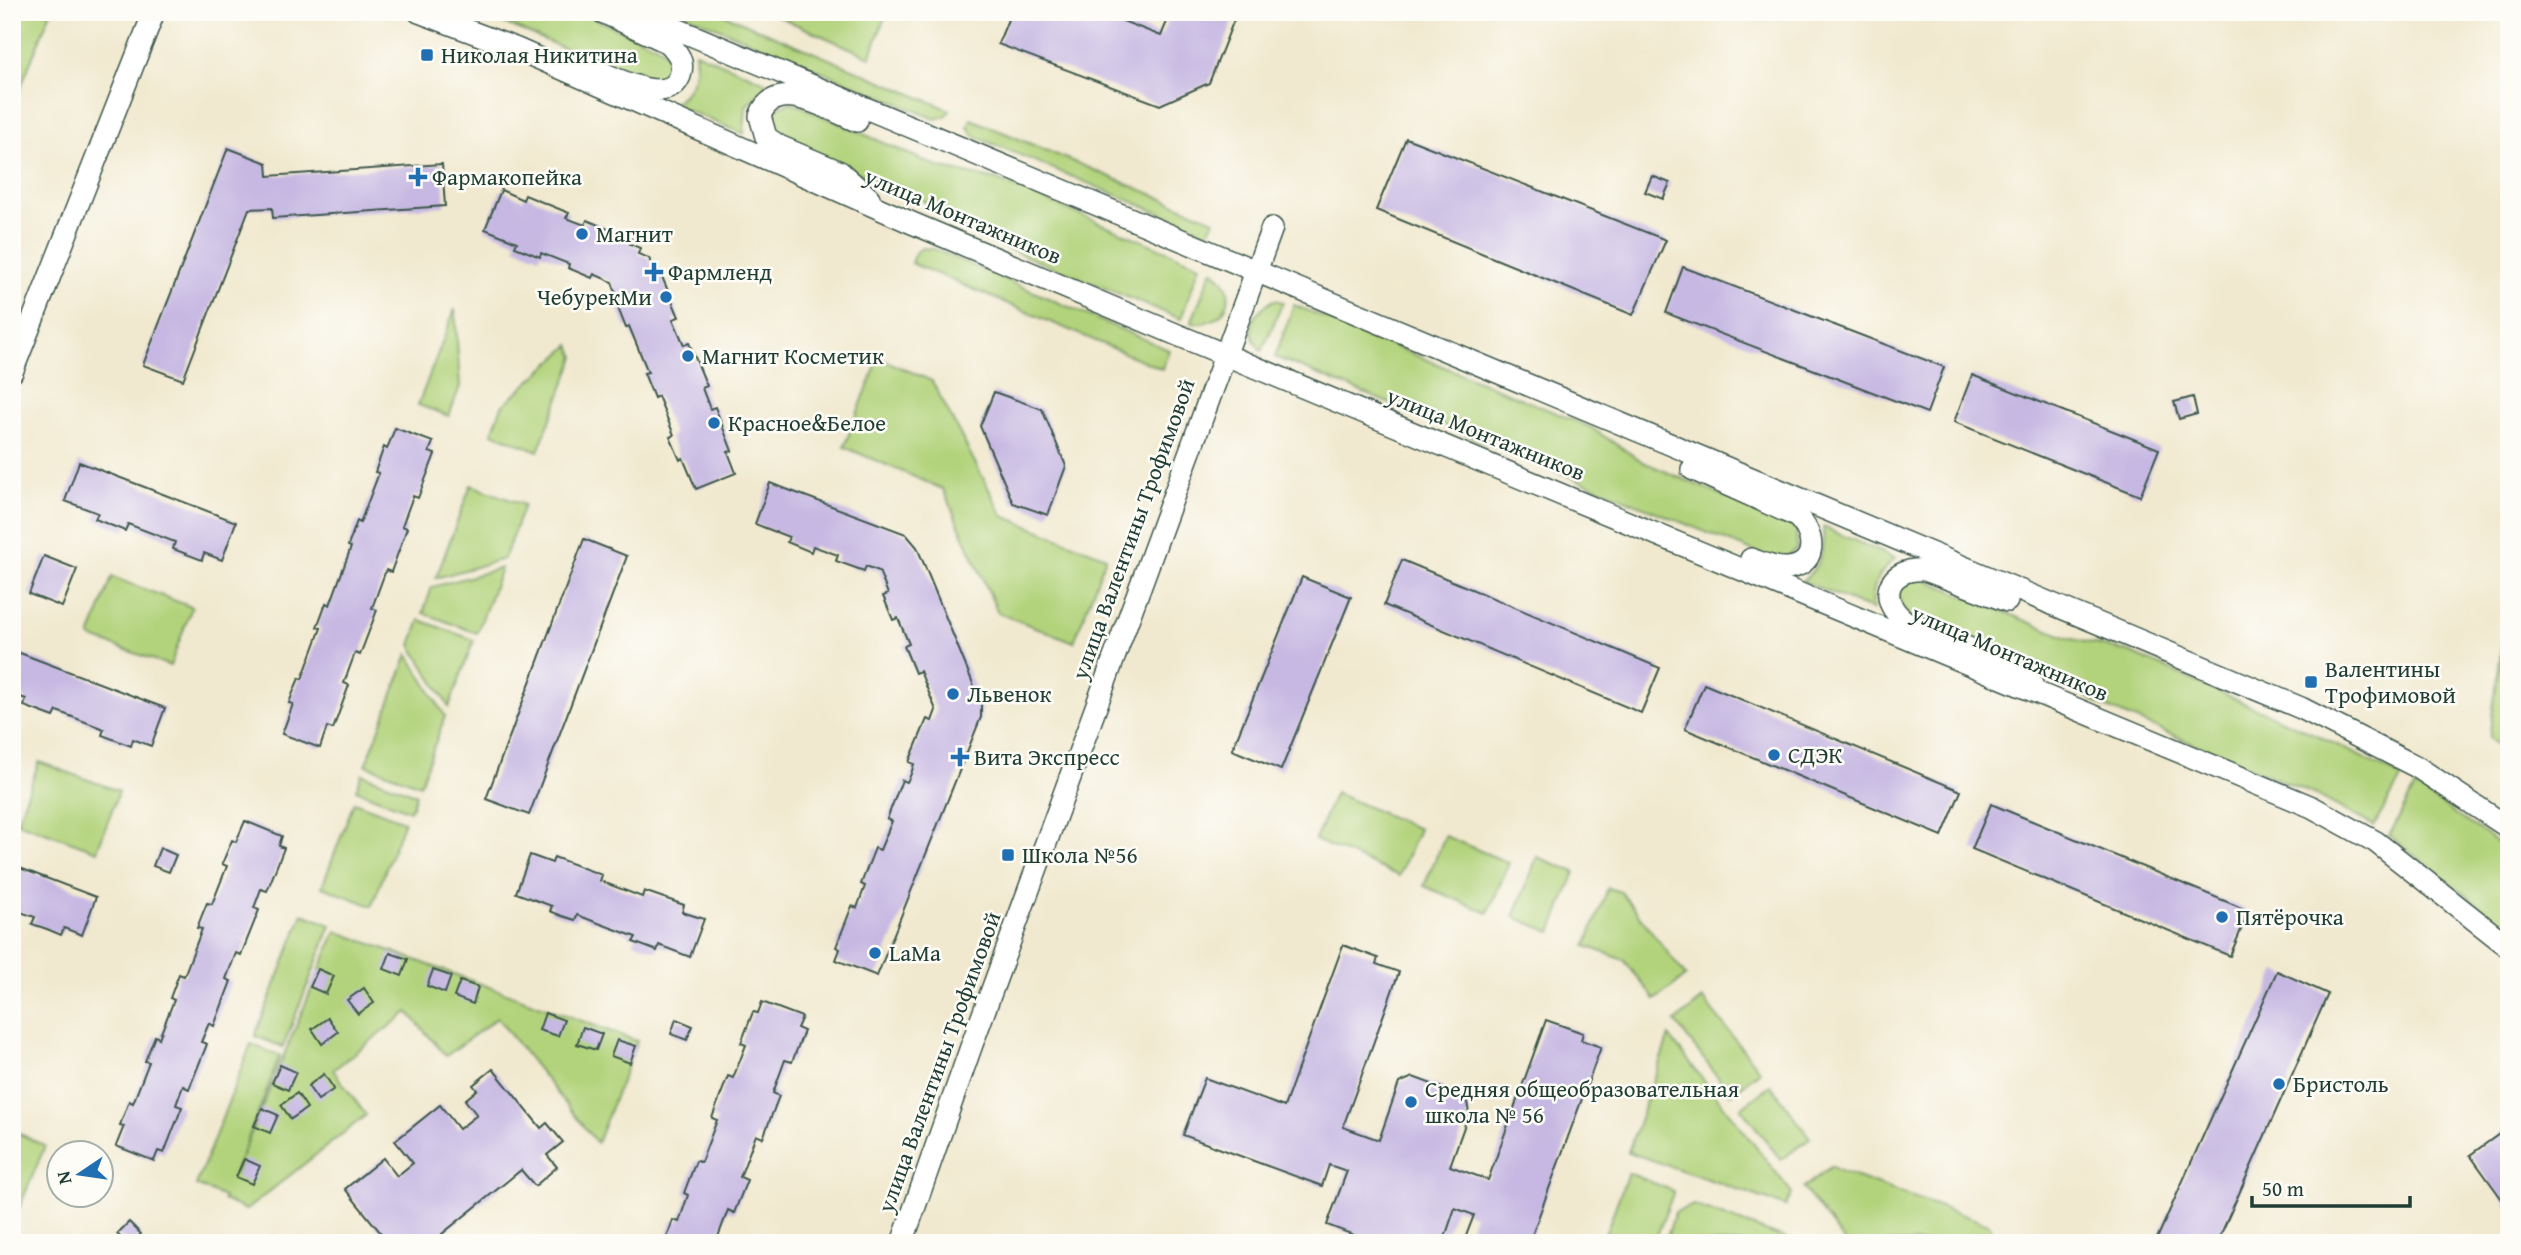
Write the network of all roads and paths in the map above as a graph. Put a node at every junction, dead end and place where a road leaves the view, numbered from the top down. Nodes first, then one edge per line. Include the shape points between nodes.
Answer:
1 (154, 12) edge
2 (419, 12) edge
3 (603, 12) edge
4 (636, 12) edge
5 (517, 49) junction
6 (933, 138) junction
7 (883, 211) junction
8 (1272, 228) dead end
9 (1256, 271) junction
10 (1225, 354) junction
11 (12, 372) edge
12 (1631, 428) junction
13 (1642, 527) junction
14 (2081, 618) junction
15 (2046, 697) junction
16 (2509, 828) edge
17 (2509, 947) edge
18 (902, 1243) edge

1 - 11 street
2 - 5 street, улица Монтажников
3 - 5 street via 677,51 682,63 671,88 649,91 567,58
4 - 6 street
5 - 7 street, улица Монтажников
6 - 7 street via 885,133 793,96 779,96 764,107 760,116 766,137 841,172
6 - 9 street
7 - 10 street, улица Монтажников
8 - 9 street, улица Валентины Трофимовой
9 - 10 street, улица Валентины Трофимовой
9 - 12 street
10 - 13 street, улица Монтажников
10 - 18 street, улица Валентины Трофимовой
12 - 13 street via 1688,467 1796,516 1811,537 1811,549 1807,559 1797,565 1775,568 1693,536
12 - 14 street
13 - 15 street, улица Монтажников
14 - 15 street via 2027,609 1925,570 1912,569 1893,581 1888,591 1895,614 1906,622 2011,666
14 - 16 street via 2301,708 2417,767
15 - 17 street, улица Монтажников via 2312,807 2376,842

